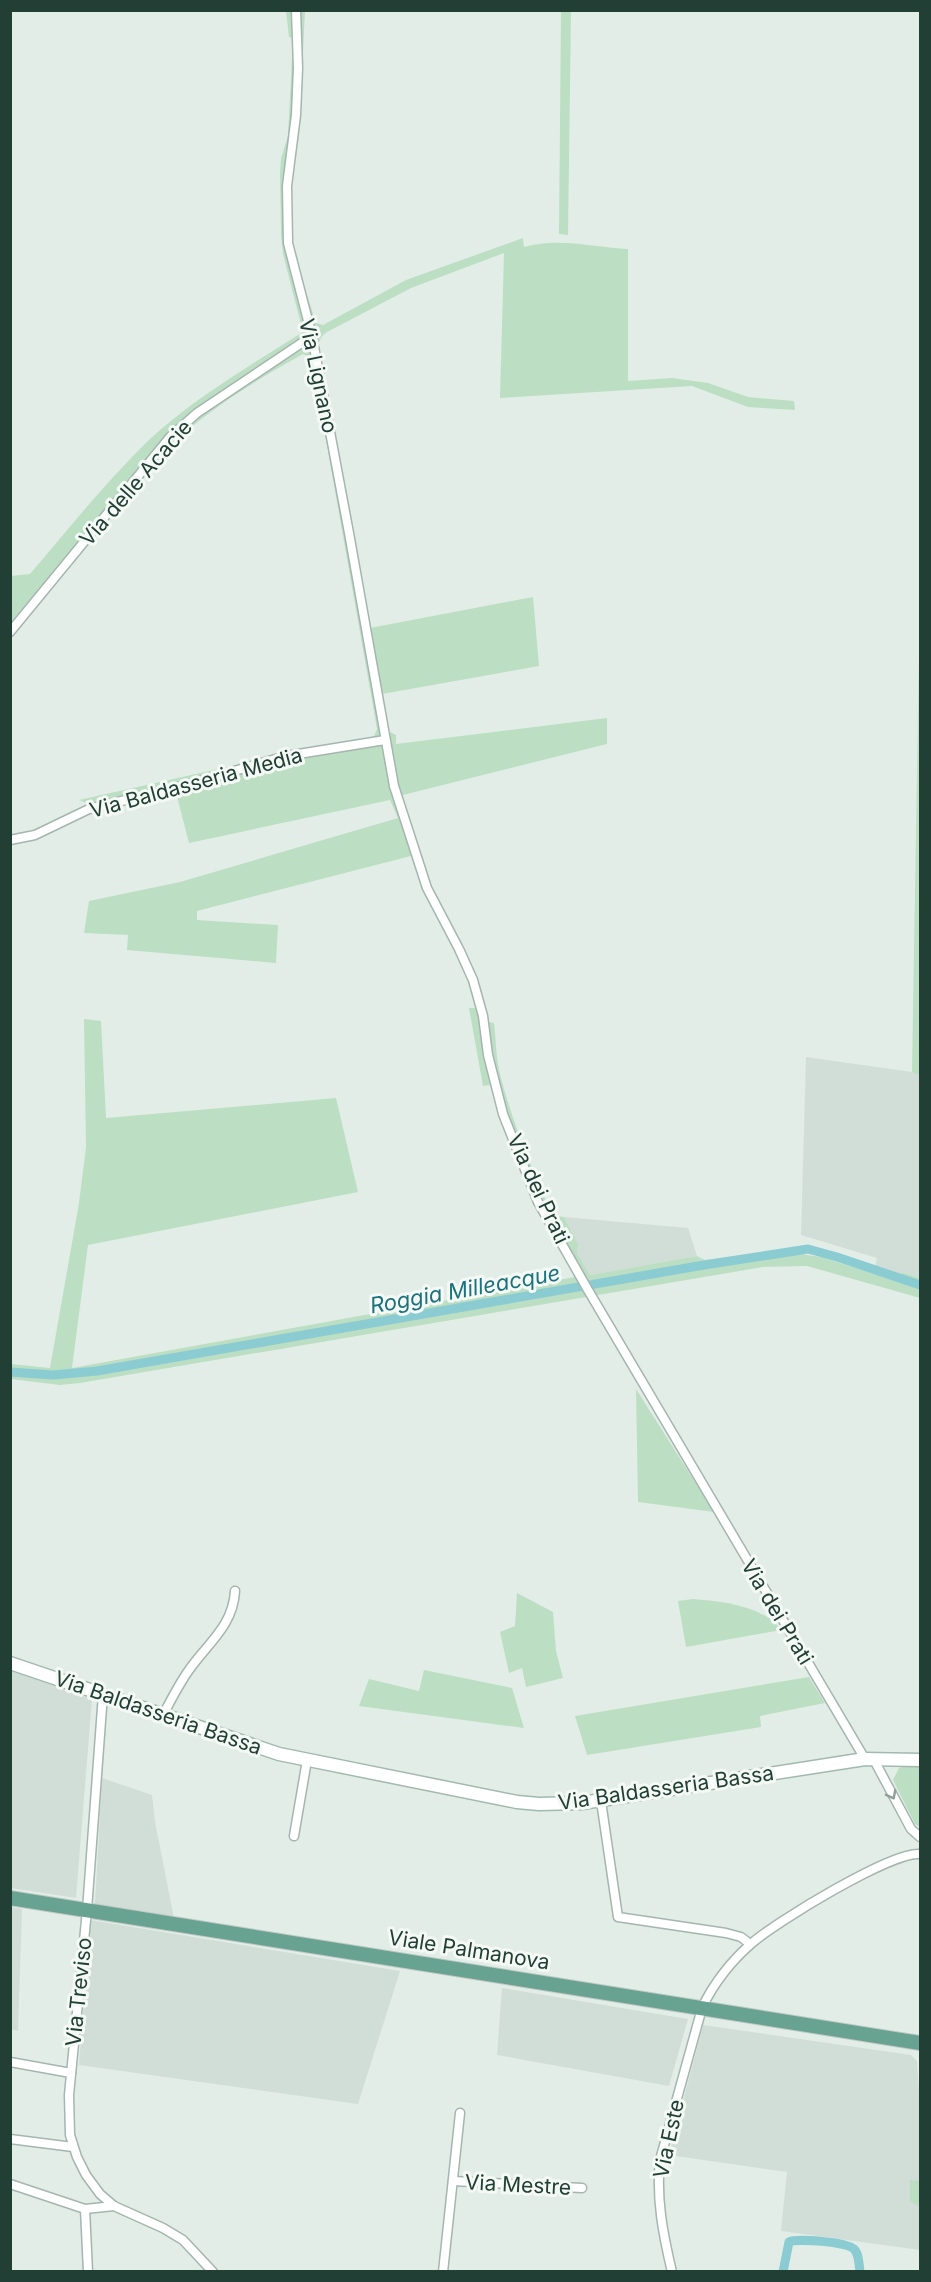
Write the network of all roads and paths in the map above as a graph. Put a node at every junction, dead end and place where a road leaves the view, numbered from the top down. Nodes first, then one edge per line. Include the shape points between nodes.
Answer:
1 (296, 10) edge
2 (312, 336) junction
3 (10, 632) edge
4 (385, 740) junction
5 (10, 840) edge
6 (236, 1591) dead end
7 (10, 1663) edge
8 (104, 1694) junction
9 (163, 1715) junction
10 (307, 1760) junction
11 (869, 1760) junction
12 (921, 1760) edge
13 (601, 1801) junction
14 (294, 1836) dead end
15 (921, 1837) edge
16 (921, 1854) edge
17 (10, 1898) edge
18 (87, 1910) junction
19 (750, 1944) junction
20 (702, 2008) junction
21 (921, 2043) edge
22 (10, 2062) edge
23 (71, 2073) junction
24 (460, 2113) dead end
25 (10, 2139) edge
26 (73, 2147) junction
27 (453, 2181) junction
28 (10, 2184) edge
29 (582, 2188) dead end
30 (114, 2206) junction
31 (85, 2209) junction
32 (88, 2271) edge
33 (213, 2271) edge
34 (443, 2271) edge
35 (672, 2271) edge

1 - 2 street, Via Lignano via 298,68 287,186 288,243
2 - 3 street, Via delle Acacie via 197,413 171,436
2 - 4 street, Via Lignano
4 - 5 street, Via Baldasseria Media via 286,756 89,809 35,835
4 - 11 street, Via dei Prati via 394,786 427,888 473,980 503,1114 538,1202
6 - 9 street via 226,1624 189,1669
7 - 8 street, Via Baldasseria Bassa
8 - 9 street, Via Baldasseria Bassa
8 - 18 street, Via Treviso
9 - 10 street, Via Baldasseria Bassa
10 - 13 street, Via Baldasseria Bassa via 517,1802
10 - 14 street
11 - 12 street, Via Baldasseria Bassa
11 - 13 street, Via Baldasseria Bassa
11 -> 15 street, Via dei Prati via 911,1829
13 - 19 street via 618,1917 726,1933
16 - 19 street, Via Este via 906,1855 834,1890
17 - 18 main road, Viale Palmanova
18 - 20 main road, Viale Palmanova
18 - 23 street, Via Treviso
19 - 20 street, Via Este via 722,1976
20 - 21 main road, Viale Palmanova
20 - 35 street, Via Este via 660,2160 660,2213
22 - 23 street, Via Treviso
23 - 26 street, Via Treviso via 68,2111
24 - 27 street, Via Mestre
25 - 26 street
26 - 30 street, Via Treviso via 93,2186
27 - 29 street, Via Mestre
27 - 34 street, Via Mestre
28 - 31 street
30 - 31 street
30 - 33 street, Via Treviso via 173,2234
31 - 32 street

